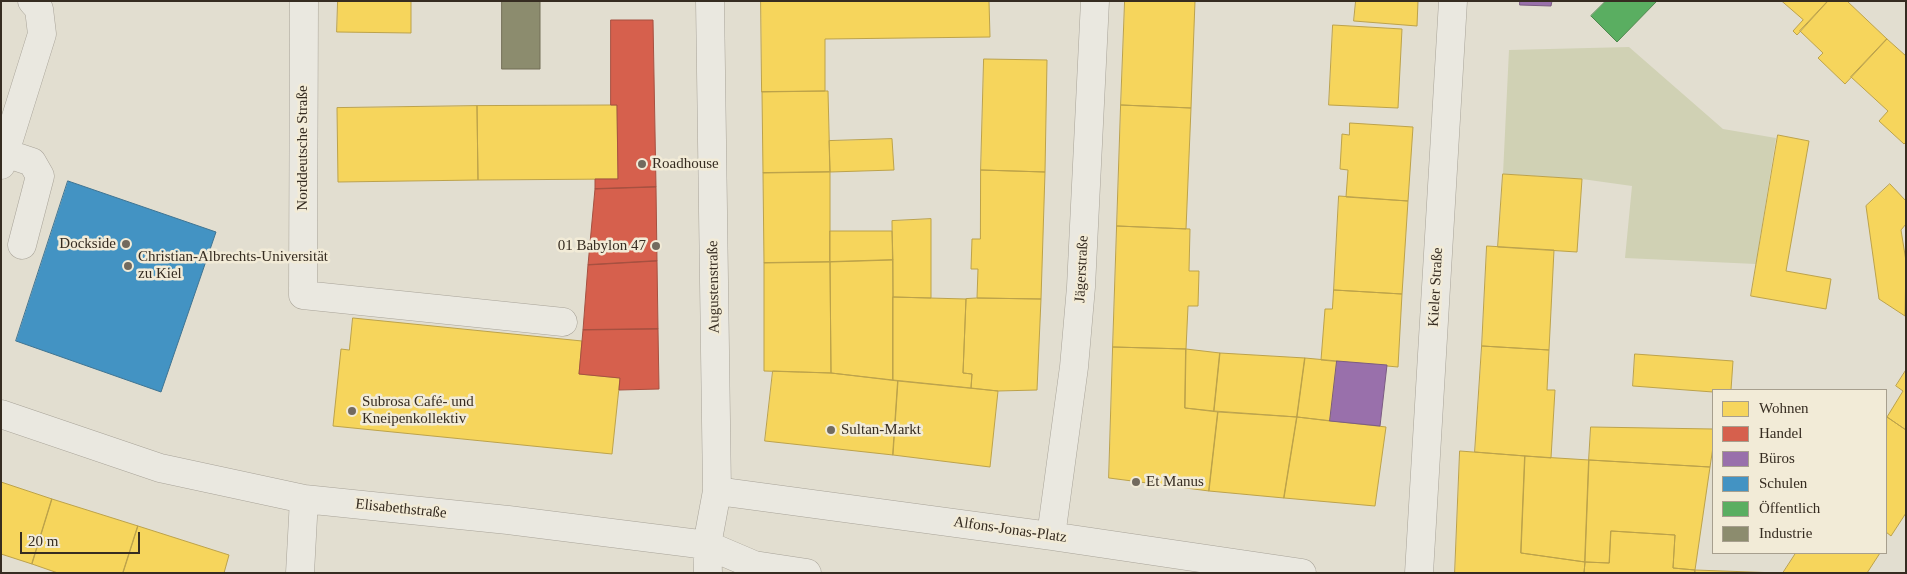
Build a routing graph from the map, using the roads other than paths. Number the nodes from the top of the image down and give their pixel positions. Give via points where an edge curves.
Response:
1 (32, 1) edge
2 (304, 1) edge
3 (710, 1) edge
4 (1095, 1) edge
5 (1453, 1) edge
6 (3, 159) edge
7 (22, 245) dead end
8 (563, 322) dead end
9 (1, 414) edge
10 (717, 491) junction
11 (304, 499) junction
12 (1051, 536) junction
13 (707, 545) junction
14 (300, 573) edge
15 (708, 573) edge
16 (807, 573) edge
17 (1302, 573) edge
18 (1419, 573) edge

1 - 6 street via 39,9 42,34
2 - 8 street, Norddeutsche Straße via 303,295
3 - 10 street, Augustenstraße
4 - 12 street, Jägerstraße via 1082,287
5 - 18 street, Kieler Straße
6 - 7 street via 32,162 40,176
9 - 11 street, Elisabethstraße via 160,468
10 - 12 street, Alfons-Jonas-Platz
10 - 13 street, Augustenstraße
11 - 13 street, Elisabethstraße
11 - 14 street
12 - 17 street, Alfons-Jonas-Platz
13 - 15 street, Augustenstraße
13 - 16 street, Elisabethstraße via 754,565

